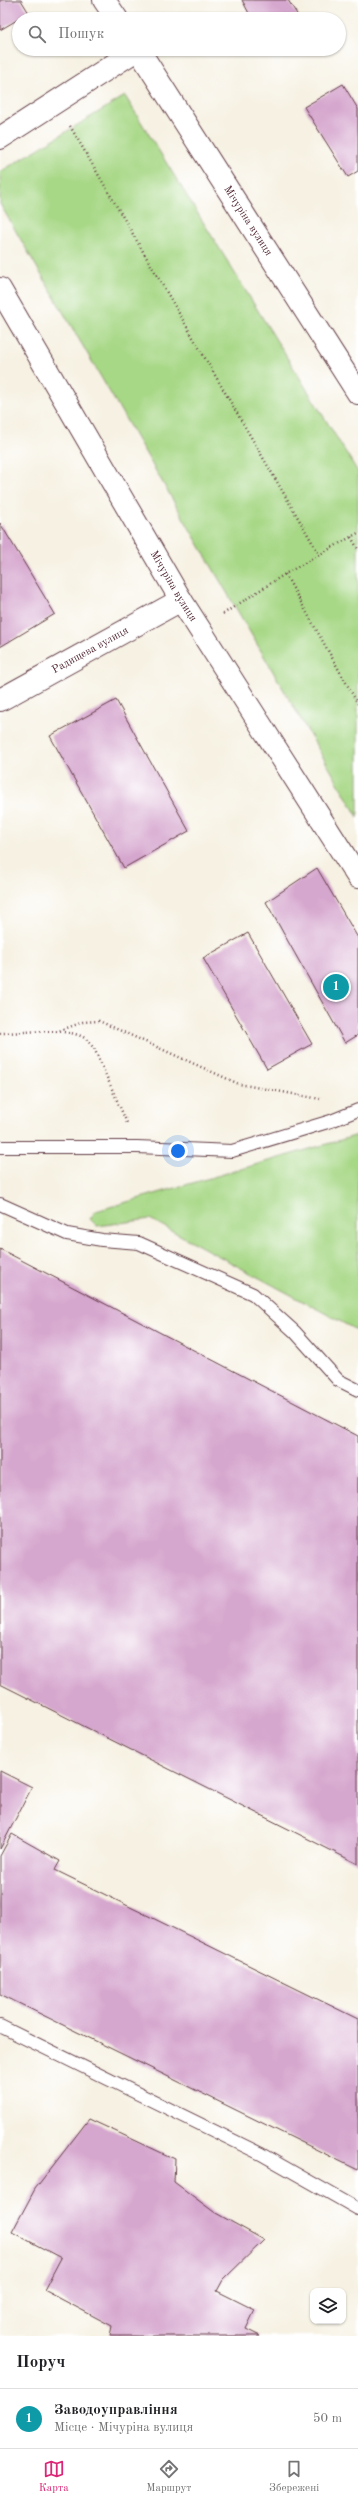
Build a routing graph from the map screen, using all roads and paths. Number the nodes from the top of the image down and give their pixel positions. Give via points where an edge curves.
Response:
1 (104, 0) edge
2 (112, 12) edge
3 (127, 56) edge
4 (142, 56) edge
5 (55, 102) junction
6 (0, 138) edge
7 (0, 289) edge
8 (358, 393) edge
9 (358, 533) edge
10 (351, 537) junction
11 (358, 549) edge
12 (319, 554) junction
13 (285, 574) junction
14 (181, 600) junction
15 (199, 630) junction
16 (0, 700) edge
17 (358, 704) edge
18 (358, 877) edge
19 (56, 1032) junction
20 (0, 1033) edge
21 (328, 1100) dead end
22 (358, 1110) edge
23 (0, 1147) edge
24 (137, 1147) junction
25 (0, 1204) edge
26 (358, 1390) edge
27 (0, 2026) edge
28 (358, 2210) edge

1 - 2 street
3 - 5 street
4 - 8 street, Мічуріна вулиця
5 - 6 street
5 - 12 path
7 - 14 street, Мічуріна вулиця
9 - 10 path
10 - 11 path
10 - 12 path
12 - 13 path
13 - 15 path
13 - 17 path
14 - 15 street, Мічуріна вулиця
14 - 16 street, Радищева вулиця
15 - 18 street, Мічуріна вулиця
19 - 20 path
19 - 21 path via 83,1022 99,1021 239,1084
19 - 24 path via 85,1038 94,1048
22 - 24 lane via 331,1121 232,1151
23 - 24 lane
25 - 26 lane via 67,1234 140,1243 253,1294 295,1332 338,1380
27 - 28 lane via 261,2154

